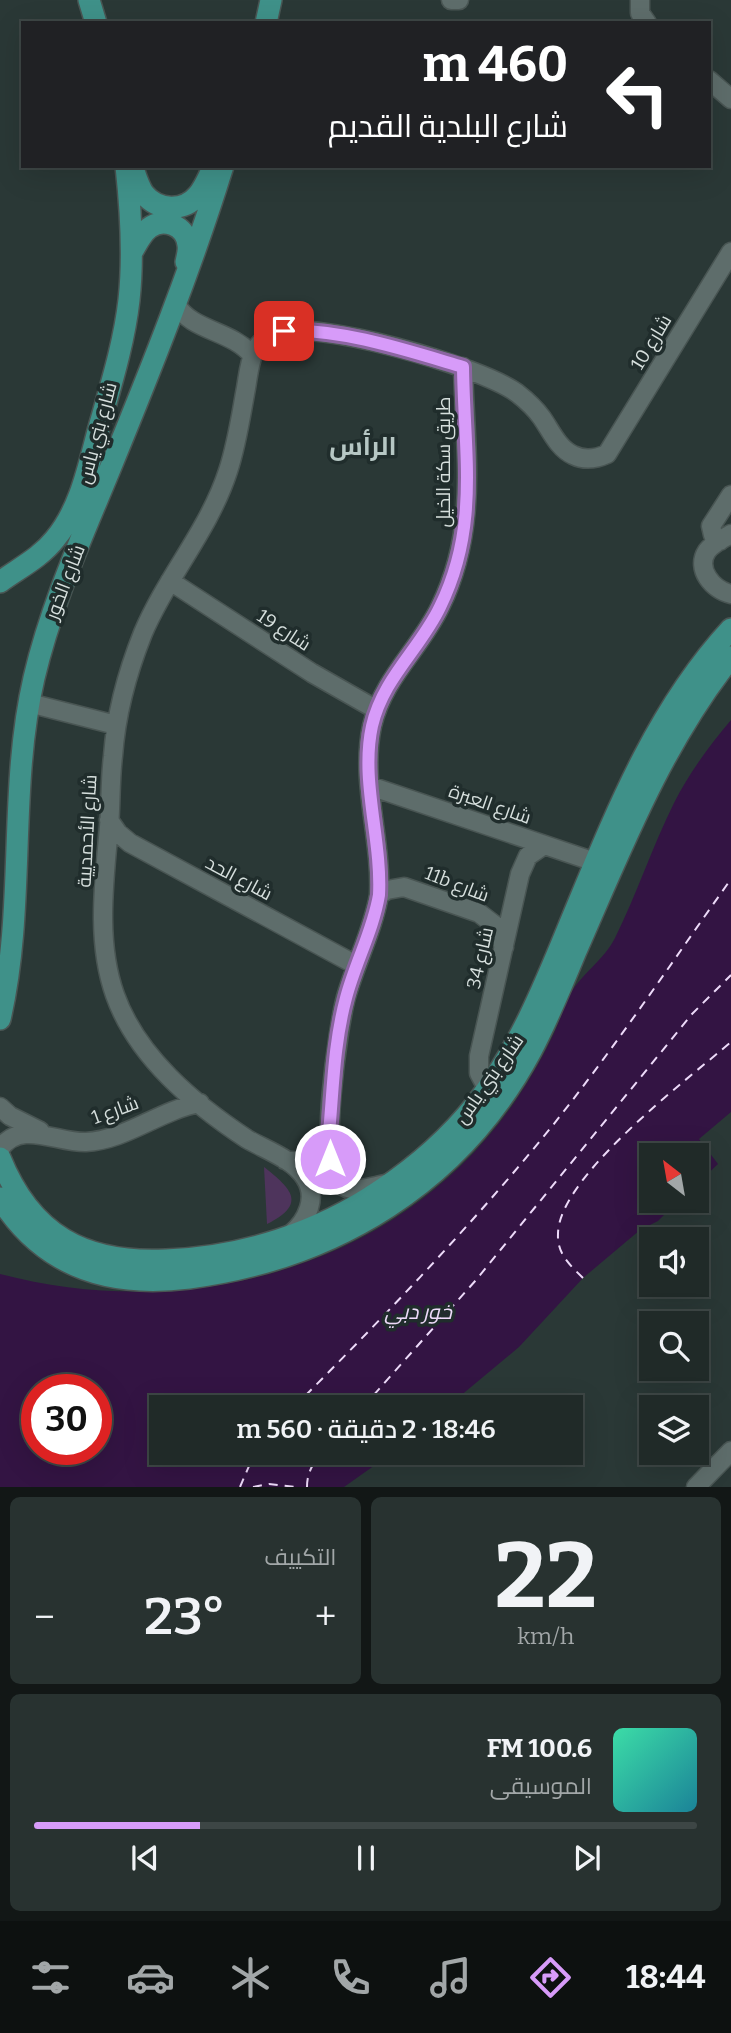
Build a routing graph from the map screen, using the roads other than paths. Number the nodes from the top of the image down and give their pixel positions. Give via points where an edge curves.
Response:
1 (89, 0) edge
2 (271, 0) edge
3 (451, 0) edge
4 (459, 0) edge
5 (639, 1) edge
6 (95, 21) edge
7 (266, 21) edge
8 (646, 21) edge
9 (711, 82) edge
10 (731, 99) edge
11 (126, 168) edge
12 (134, 168) edge
13 (213, 168) edge
14 (222, 168) edge
15 (132, 252) junction
16 (731, 252) edge
17 (179, 298) junction
18 (194, 323) junction
19 (166, 330) junction
20 (246, 349) junction
21 (463, 367) junction
22 (731, 495) edge
23 (726, 538) edge
24 (170, 581) junction
25 (0, 582) edge
26 (731, 594) edge
27 (729, 642) edge
28 (29, 703) junction
29 (377, 710) junction
30 (116, 725) junction
31 (370, 786) junction
32 (110, 820) junction
33 (544, 845) junction
34 (595, 862) junction
35 (379, 895) junction
36 (504, 947) junction
37 (356, 965) junction
38 (4, 981) edge
39 (0, 1019) edge
40 (172, 1079) junction
41 (487, 1088) junction
42 (200, 1103) junction
43 (0, 1107) edge
44 (157, 1117) junction
45 (45, 1136) junction
46 (328, 1144) junction
47 (0, 1149) edge
48 (0, 1158) edge
49 (285, 1160) junction
50 (392, 1183) junction
51 (0, 1198) edge
52 (283, 1239) junction
53 (731, 1451) edge
54 (696, 1487) edge

1 - 6 main road
2 - 7 main road
3 - 4 street
5 - 8 street
9 - 10 street
11 - 15 main road, شارع بني ياس
12 - 13 main road via 143,192 159,205 170,207 199,195
14 - 17 main road, شارع الخور
15 - 17 main road via 150,226 166,223 181,229 188,244
15 - 25 main road, شارع بني ياس via 125,327 78,500 42,554
16 - 21 street, شارع 10 via 607,454 586,459 566,451 521,396
17 - 18 street via 182,314
17 - 19 main road, شارع الخور
18 - 19 street
18 - 20 street
19 - 28 main road, شارع الخور via 62,587
20 - 21 street via 284,331 306,331 395,347
20 - 24 street, شارع الأحمديية via 235,448 221,492
21 - 29 street, طريق سكة الخيل via 467,512 459,558 439,609 396,671
22 - 23 street via 711,526 713,535
23 - 26 street via 706,553 703,565 711,582
24 - 29 street, شارع 19
24 - 30 street, شارع الأحمديية via 127,677
27 - 34 main road, شارع بني ياس via 687,683 658,730
27 - 51 main road, شارع بني ياس via 654,777 550,1013 508,1090 481,1124 419,1185 383,1211 325,1242 262,1264 176,1279 107,1277 58,1258 18,1225
28 - 30 street
28 - 38 main road, شارع الخور via 19,785 13,940
29 - 31 street, طريق سكة الخيل via 369,746
30 - 32 street, شارع الأحمديية
31 - 33 street, شارع العبرة
31 - 35 street, طريق سكة الخيل
32 - 37 street, شارع الحد via 130,843
32 - 40 street, شارع الأحمديية via 103,911 106,962 129,1026
33 - 34 street, شارع العبرة
33 - 36 street, شارع 34 via 523,864
34 - 41 main road, شارع بني ياس via 527,1022
35 - 36 street, 11b شارع via 404,887 479,913 496,926
35 - 37 street, طريق سكة الخيل
36 - 41 street, شارع 34 via 478,1064
37 - 46 street, طريق سكة الخيل via 338,1036
38 - 39 main road, شارع الخور
40 - 42 street, شارع الأحمديية
40 - 44 street, شارع 1 via 168,1101
41 - 50 main road, شارع بني ياس via 448,1136
42 - 44 street, شارع 1
42 - 49 street, شارع الأحمديية
43 - 45 street, شارع 1
44 - 45 street, شارع 1 via 101,1140 77,1142
45 - 47 street, شارع 1 via 18,1135
46 - 49 street via 309,1160
46 - 50 street, طريق سكة الخيل via 331,1169 339,1184 355,1190
48 - 52 main road, شارع بني ياس via 25,1205 39,1220 73,1244 112,1259 140,1262 212,1256
49 - 52 street, شارع الأحمديية via 306,1179 311,1192 305,1220
50 - 52 main road, شارع بني ياس via 339,1216
53 - 54 street

